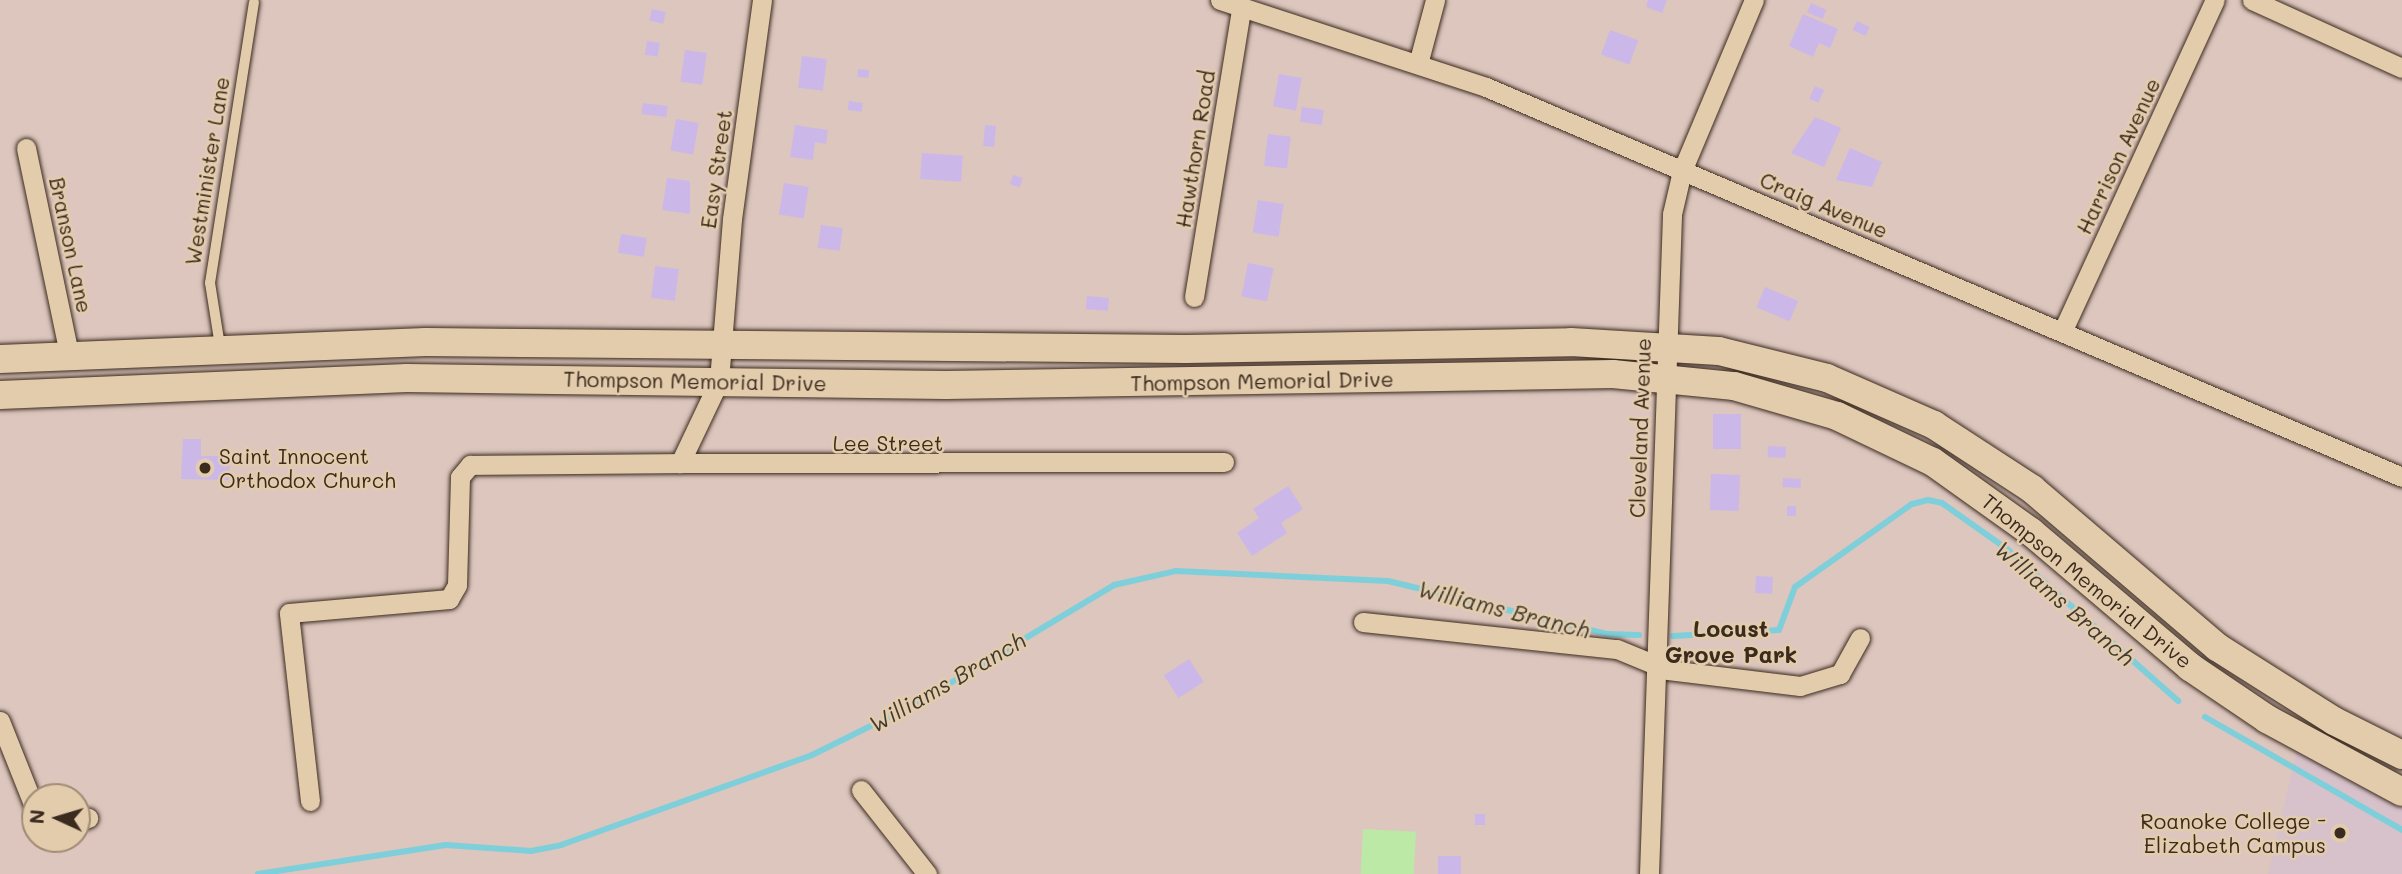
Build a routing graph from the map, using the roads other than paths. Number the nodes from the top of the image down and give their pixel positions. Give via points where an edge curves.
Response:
1 (762, 0) edge
2 (1220, 0) edge
3 (1435, 0) edge
4 (1754, 0) edge
5 (2214, 0) edge
6 (2252, 0) edge
7 (254, 2) dead end
8 (1241, 9) junction
9 (1418, 64) junction
10 (2402, 68) edge
11 (26, 148) dead end
12 (1682, 170) junction
13 (1194, 297) dead end
14 (2063, 330) junction
15 (1666, 344) junction
16 (720, 345) junction
17 (220, 346) junction
18 (69, 354) junction
19 (0, 359) edge
20 (1664, 376) junction
21 (719, 381) junction
22 (0, 395) edge
23 (1224, 462) dead end
24 (680, 463) junction
25 (2402, 477) edge
26 (1363, 622) dead end
27 (1860, 638) dead end
28 (1655, 665) junction
29 (0, 722) edge
30 (2402, 755) edge
31 (25, 783) edge
32 (861, 790) dead end
33 (2402, 792) edge
34 (310, 801) dead end
35 (928, 874) edge
36 (1649, 874) edge

1 - 16 street, Easy Street
2 - 8 street, Craig Avenue
3 - 9 street
4 - 12 street, Cleveland Avenue
5 - 14 street, Harrison Avenue
6 - 10 street
7 - 17 lane, Westminister Lane via 211,271
8 - 9 street, Craig Avenue
8 - 13 street, Hawthorn Road
9 - 12 street, Craig Avenue
11 - 18 street, Branson Lane
12 - 14 street, Craig Avenue
12 - 15 street, Cleveland Avenue via 1672,214
14 - 25 street, Craig Avenue
15 - 16 main road, Thompson Memorial Drive via 1186,349
15 - 20 street, Cleveland Avenue
15 - 30 main road, Thompson Memorial Drive via 1803,370 1934,425 2032,489 2217,647 2334,721
16 - 17 main road, Thompson Memorial Drive
16 - 21 street
17 - 18 main road, Thompson Memorial Drive
18 - 19 main road, Thompson Memorial Drive
20 - 21 main road, Thompson Memorial Drive
20 - 28 street, Cleveland Avenue
20 - 33 main road, Thompson Memorial Drive via 1785,398 1933,462 2031,532 2190,667 2267,719
21 - 22 main road, Thompson Memorial Drive via 407,378
21 - 24 street
23 - 24 street, Lee Street
24 - 34 street, Lee Street via 470,465 460,477 457,585 449,598 289,612
26 - 28 street via 1617,649
27 - 28 street via 1852,663 1813,686
28 - 36 street, Cleveland Avenue
29 - 31 street
32 - 35 street

